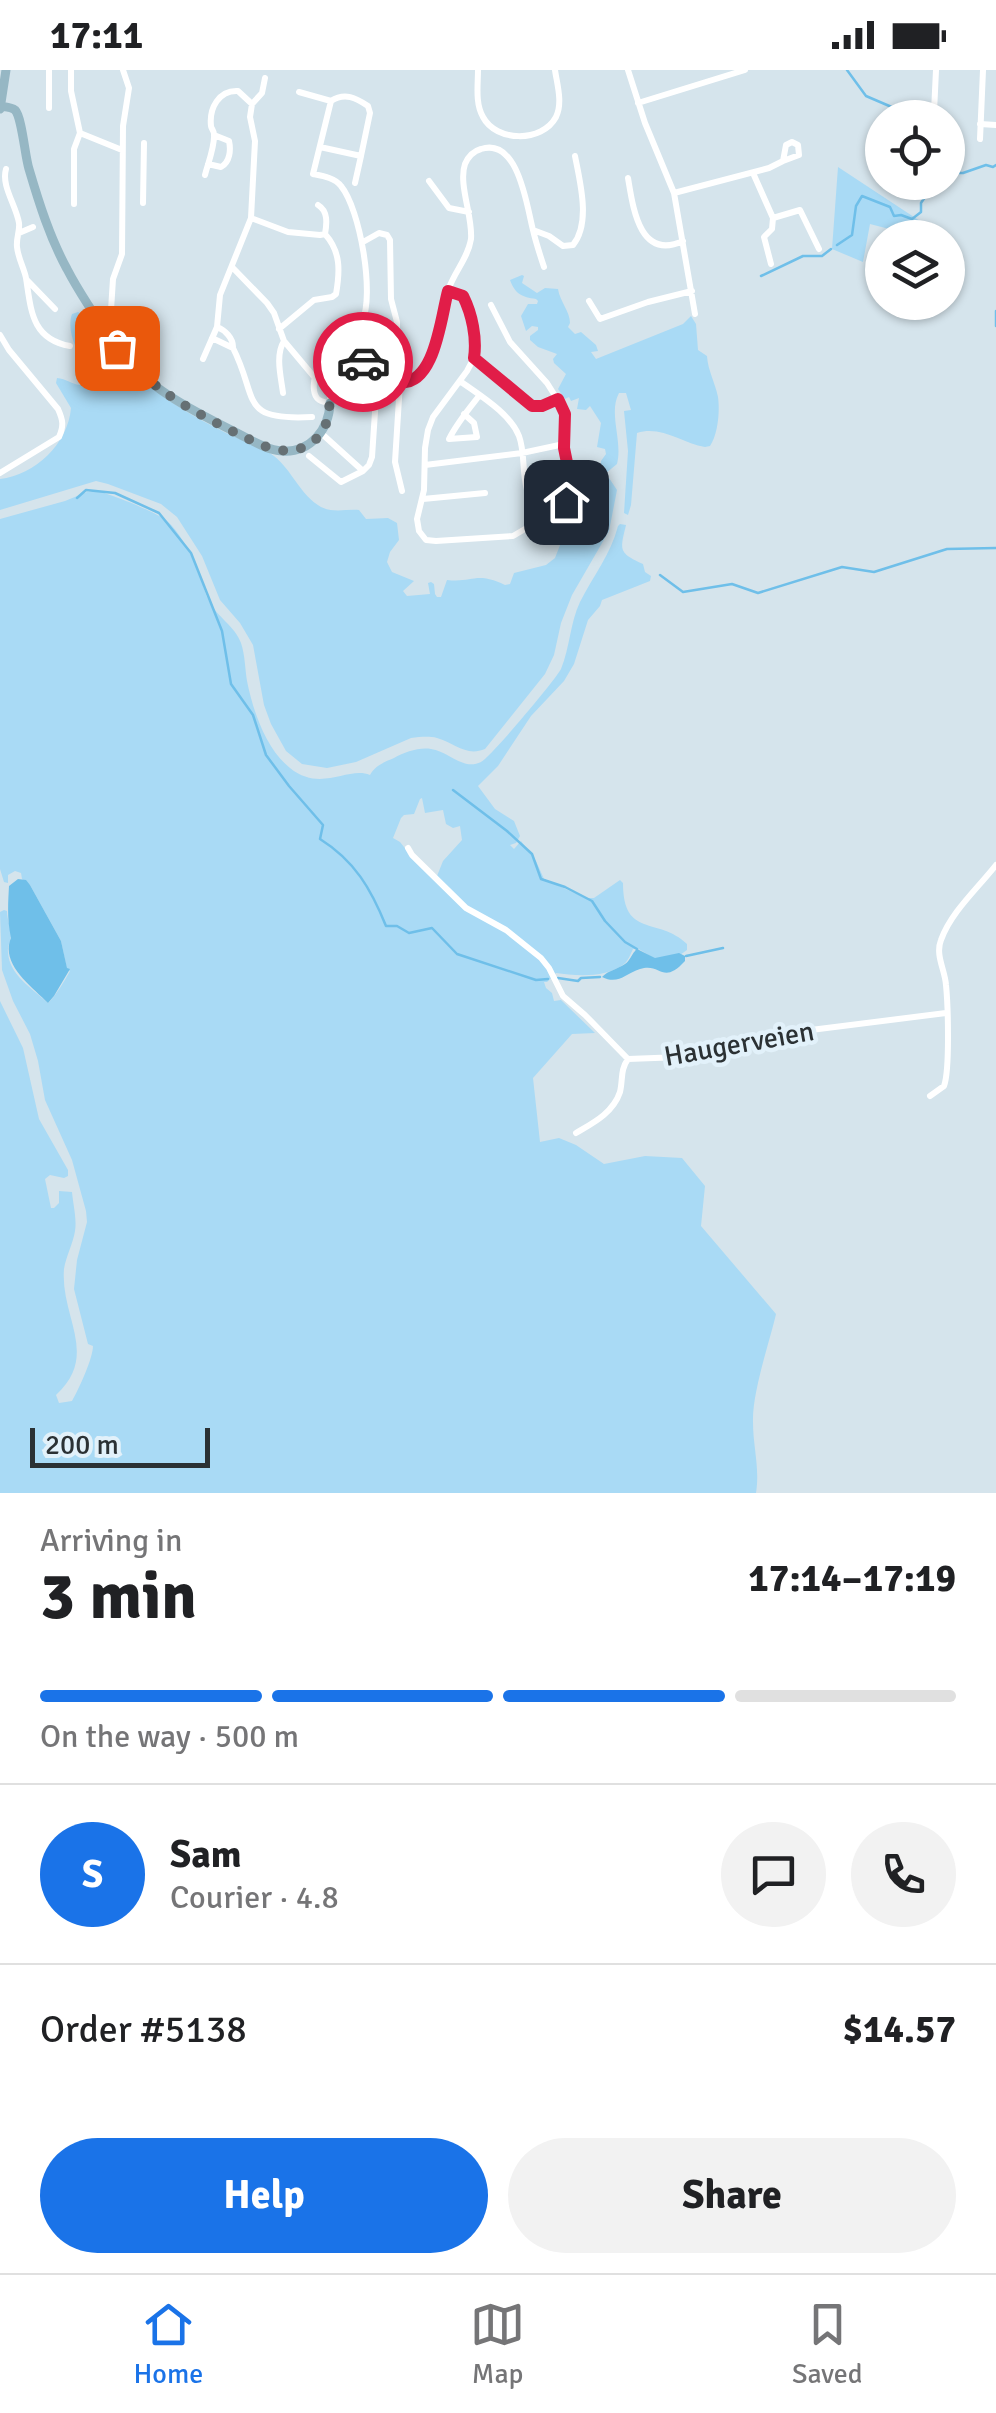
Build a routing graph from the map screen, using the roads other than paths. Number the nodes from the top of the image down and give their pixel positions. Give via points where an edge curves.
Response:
1 (6, 70) edge
2 (49, 70) edge
3 (71, 70) edge
4 (124, 70) edge
5 (478, 70) edge
6 (555, 70) edge
7 (628, 70) edge
8 (745, 70) edge
9 (936, 70) edge
10 (984, 70) edge
11 (265, 78) dead end
12 (299, 92) dead end
13 (935, 100) edge
14 (332, 101) junction
15 (638, 103) junction
16 (252, 104) junction
17 (0, 107) edge
18 (49, 108) dead end
19 (980, 124) junction
20 (996, 125) edge
21 (80, 133) junction
22 (214, 135) junction
23 (980, 139) dead end
24 (144, 143) dead end
25 (320, 148) junction
26 (122, 150) junction
27 (360, 156) junction
28 (575, 156) dead end
29 (784, 161) dead end
30 (208, 164) junction
31 (6, 169) dead end
32 (753, 173) junction
33 (205, 175) dead end
34 (628, 178) dead end
35 (429, 181) dead end
36 (355, 182) dead end
37 (674, 193) junction
38 (143, 202) dead end
39 (74, 204) dead end
40 (318, 205) dead end
41 (470, 212) junction
42 (250, 218) junction
43 (774, 218) junction
44 (32, 228) dead end
45 (533, 230) junction
46 (19, 233) junction
47 (325, 234) junction
48 (684, 241) junction
49 (363, 242) junction
50 (819, 249) dead end
51 (771, 264) dead end
52 (232, 267) junction
53 (544, 267) dead end
54 (26, 279) junction
55 (448, 291) junction
56 (692, 291) junction
57 (588, 302) dead end
58 (491, 304) dead end
59 (55, 309) dead end
60 (695, 314) dead end
61 (99, 320) junction
62 (217, 327) junction
63 (280, 329) junction
64 (0, 335) edge
65 (212, 338) junction
66 (284, 341) junction
67 (397, 343) dead end
68 (70, 346) dead end
69 (232, 348) junction
70 (202, 358) dead end
71 (474, 358) junction
72 (315, 378) junction
73 (460, 381) junction
74 (400, 383) junction
75 (283, 393) dead end
76 (479, 396) junction
77 (376, 397) dead end
78 (558, 399) junction
79 (330, 403) junction
80 (464, 414) junction
81 (312, 418) dead end
82 (321, 433) junction
83 (564, 444) junction
84 (522, 454) junction
85 (309, 456) dead end
86 (425, 465) junction
87 (363, 471) junction
88 (2, 472) edge
89 (402, 491) dead end
90 (485, 493) dead end
91 (423, 499) junction
92 (542, 510) junction
93 (408, 848) dead end
94 (996, 865) edge
95 (946, 1014) junction
96 (628, 1060) junction
97 (930, 1096) dead end
98 (576, 1134) dead end

1 - 17 street
2 - 18 street
3 - 21 street
4 - 26 street via 129,88
5 - 6 street via 484,120 516,136 540,131 555,118
7 - 15 street
8 - 15 street
9 - 13 street
10 - 19 street
11 - 16 street
12 - 14 street
14 - 25 street
14 - 27 street via 351,96 368,106
15 - 37 street
16 - 22 street via 238,91 224,92 212,118
16 - 42 street
17 - 61 street via 18,114 40,205 66,268
19 - 20 street
19 - 23 street
21 - 26 street
21 - 39 street
22 - 30 street
22 - 30 street via 229,140 228,160 221,167
24 - 38 street
25 - 27 street
25 - 49 street via 314,174 344,189
26 - 61 street via 121,258 111,310
27 - 36 street
28 - 45 street via 582,202 578,238 563,246
29 - 32 street
30 - 33 street
31 - 46 street
32 - 37 street
32 - 43 street
34 - 48 street via 640,228 662,245
35 - 41 street via 449,208
37 - 48 street
40 - 47 street via 325,212
41 - 45 street via 465,164 480,149 495,148 520,177
41 - 55 street via 469,247
42 - 47 street via 296,234
42 - 52 street
43 - 50 street via 798,209
43 - 51 street via 764,237
44 - 46 street
45 - 53 street
46 - 54 street
47 - 63 street via 338,254 336,294 311,302
48 - 56 street
49 - 67 street via 379,233 390,240
49 - 72 street via 364,319
52 - 62 street via 218,301
52 - 63 street via 274,313
54 - 59 street
54 - 68 street via 40,328
55 - 71 street via 466,300
55 - 74 street via 424,370
56 - 57 street via 600,319
56 - 60 street
58 - 78 street via 510,342
61 - 82 street via 138,372 205,417 282,451 305,447
62 - 65 street
62 - 69 street
63 - 66 street
64 - 88 street via 63,420 59,437
65 - 69 street
65 - 70 street
66 - 72 street
66 - 75 street
69 - 81 street via 256,408
71 - 73 street
71 - 78 street via 532,406
72 - 79 street via 316,398
73 - 76 street
73 - 86 street via 430,424
74 - 79 street via 368,364 350,362 334,375
74 - 89 street via 396,462
76 - 80 street
76 - 84 street via 512,425
77 - 87 street via 372,457
78 - 83 street
79 - 82 street
80 - 80 street via 454,428 449,439 477,437
82 - 87 street
83 - 84 street
83 - 92 street via 573,495
84 - 86 street
84 - 92 street via 528,492
85 - 87 street via 342,482
86 - 91 street
90 - 91 street
91 - 92 street via 418,531 436,542 513,536
93 - 96 street via 466,908 541,958 563,996
94 - 95 street via 940,943
95 - 96 street, Haugerveien via 787,1033 681,1058
95 - 97 street via 947,1078
96 - 98 street, Haugerveien via 612,1106

